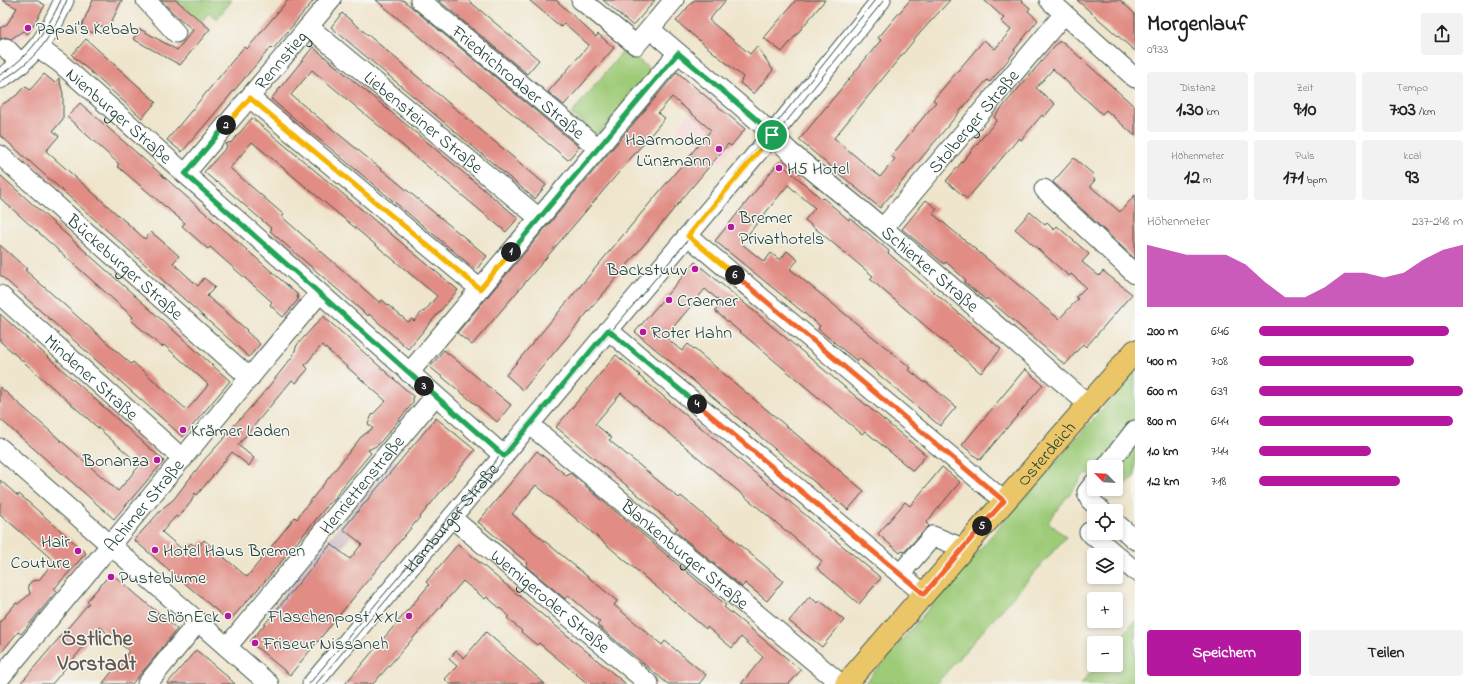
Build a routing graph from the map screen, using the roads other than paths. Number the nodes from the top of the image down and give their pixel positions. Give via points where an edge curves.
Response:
1 (146, 0) edge
2 (331, 0) edge
3 (420, 0) edge
4 (581, 0) edge
5 (674, 0) edge
6 (881, 0) edge
7 (1048, 0) edge
8 (60, 1) edge
9 (1064, 14) junction
10 (309, 27) junction
11 (650, 29) junction
12 (176, 33) dead end
13 (6, 48) dead end
14 (38, 48) junction
15 (678, 53) junction
16 (21, 64) junction
17 (0, 78) edge
18 (1135, 78) edge
19 (250, 98) junction
20 (772, 135) junction
21 (598, 148) junction
22 (0, 155) edge
23 (185, 174) junction
24 (1044, 189) dead end
25 (539, 218) junction
26 (882, 228) junction
27 (688, 236) junction
28 (1135, 274) edge
29 (480, 289) junction
30 (319, 294) junction
31 (0, 295) edge
32 (608, 330) junction
33 (1135, 351) edge
34 (409, 373) junction
35 (250, 378) junction
36 (436, 396) junction
37 (1088, 404) junction
38 (530, 425) junction
39 (1135, 430) edge
40 (0, 448) edge
41 (504, 456) junction
42 (183, 459) junction
43 (1111, 460) edge
44 (1004, 501) junction
45 (452, 518) junction
46 (1123, 529) edge
47 (1099, 540) edge
48 (1135, 540) edge
49 (111, 545) junction
50 (963, 548) junction
51 (1135, 571) edge
52 (900, 574) junction
53 (924, 594) junction
54 (198, 622) junction
55 (226, 647) junction
56 (0, 678) edge
57 (147, 684) edge
58 (269, 684) edge
59 (312, 684) edge
60 (649, 684) edge
61 (841, 684) edge
62 (846, 684) edge

1 - 12 street
2 - 10 street, Rennstieg
3 - 21 street, Friedrichrodaer Straße
4 - 11 street via 636,45
5 - 11 street
6 - 20 street, Hamburger Straße
7 - 9 street
8 - 14 street via 50,29
9 - 18 street
9 - 26 street, Stolberger Straße
10 - 19 street, Rennstieg
10 - 25 street, Liebensteiner Straße
11 - 15 street, Schierker Straße
13 - 16 street
14 - 16 street
14 - 23 street, Nienburger Straße via 60,63
15 - 20 street, Schierker Straße
15 - 21 street
16 - 17 street
19 - 23 street, Rennstieg
19 - 29 street
20 - 26 street, Schierker Straße
20 - 27 street, Hamburger Straße
21 - 25 street
22 - 35 street, Bückeburger Straße
23 - 30 street, Nienburger Straße
24 - 28 street
25 - 29 street
26 - 37 street, Schierker Straße
27 - 32 street, Hamburger Straße
27 - 44 street
29 - 34 street
30 - 34 street, Nienburger Straße
30 - 35 street, Achimer Straße
31 - 42 street, Mindener Straße
32 - 38 street, Hamburger Straße
32 - 52 street
33 - 37 main road, Osterdeich
34 - 36 street, Nienburger Straße
35 - 42 street, Achimer Straße
36 - 41 street, Nienburger Straße
36 - 55 street, Henriettenstraße
37 - 44 main road, Osterdeich
38 - 41 street, Hamburger Straße
38 - 61 street, Blankenburger Straße
39 - 43 street
40 - 49 street
41 - 45 street, Hamburger Straße
42 - 49 street, Achimer Straße
44 - 50 main road, Osterdeich
45 - 59 street, Hamburger Straße
45 - 60 street, Wernigeroder Straße
46 - 48 street
47 - 51 street
49 - 54 street
49 - 56 street, Achimer Straße
50 - 52 street via 934,536
50 - 53 main road, Osterdeich
52 - 53 street
53 - 62 main road, Osterdeich
54 - 55 street
54 - 57 street
55 - 58 street

